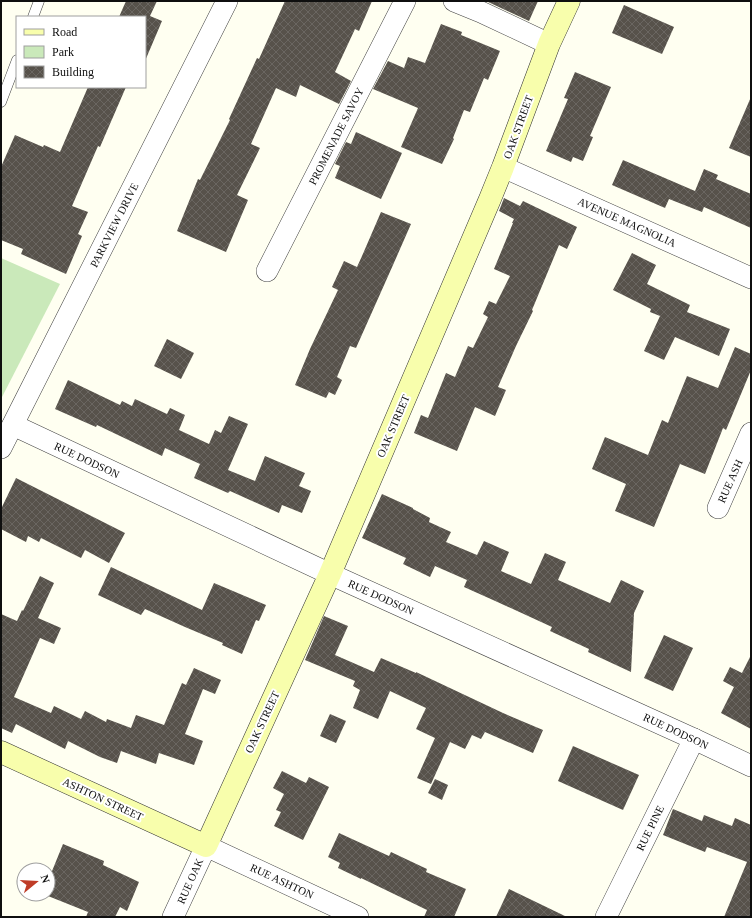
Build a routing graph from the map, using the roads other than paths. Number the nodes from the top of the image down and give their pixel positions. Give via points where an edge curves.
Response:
1 (39, 1) edge
2 (227, 1) edge
3 (405, 1) edge
4 (454, 1) edge
5 (569, 1) edge
6 (33, 16) edge
7 (549, 44) junction
8 (16, 63) edge
9 (1, 102) edge
10 (503, 166) junction
11 (267, 270) dead end
12 (751, 278) edge
13 (12, 425) junction
14 (751, 433) edge
15 (1, 448) edge
16 (718, 508) dead end
17 (330, 574) junction
18 (694, 739) junction
19 (1, 752) edge
20 (751, 766) edge
21 (206, 846) junction
22 (173, 917) edge
23 (358, 917) edge
24 (606, 917) edge

1 - 6 lane
2 - 13 street, PARKVIEW DRIVE
3 - 11 street, PROMENADE SAVOY
4 - 7 street
5 - 7 main road, OAK STREET
7 - 10 main road, OAK STREET
8 - 9 lane
10 - 12 street, AVENUE MAGNOLIA
10 - 17 main road, OAK STREET
13 - 15 street, PARKVIEW DRIVE
13 - 17 street, RUE DODSON
14 - 16 street, RUE ASH
17 - 18 street, RUE DODSON
17 - 21 main road, OAK STREET
18 - 20 street, RUE DODSON
18 - 24 street, RUE PINE
19 - 21 main road, ASHTON STREET
21 - 22 street, RUE OAK
21 - 23 street, RUE ASHTON

